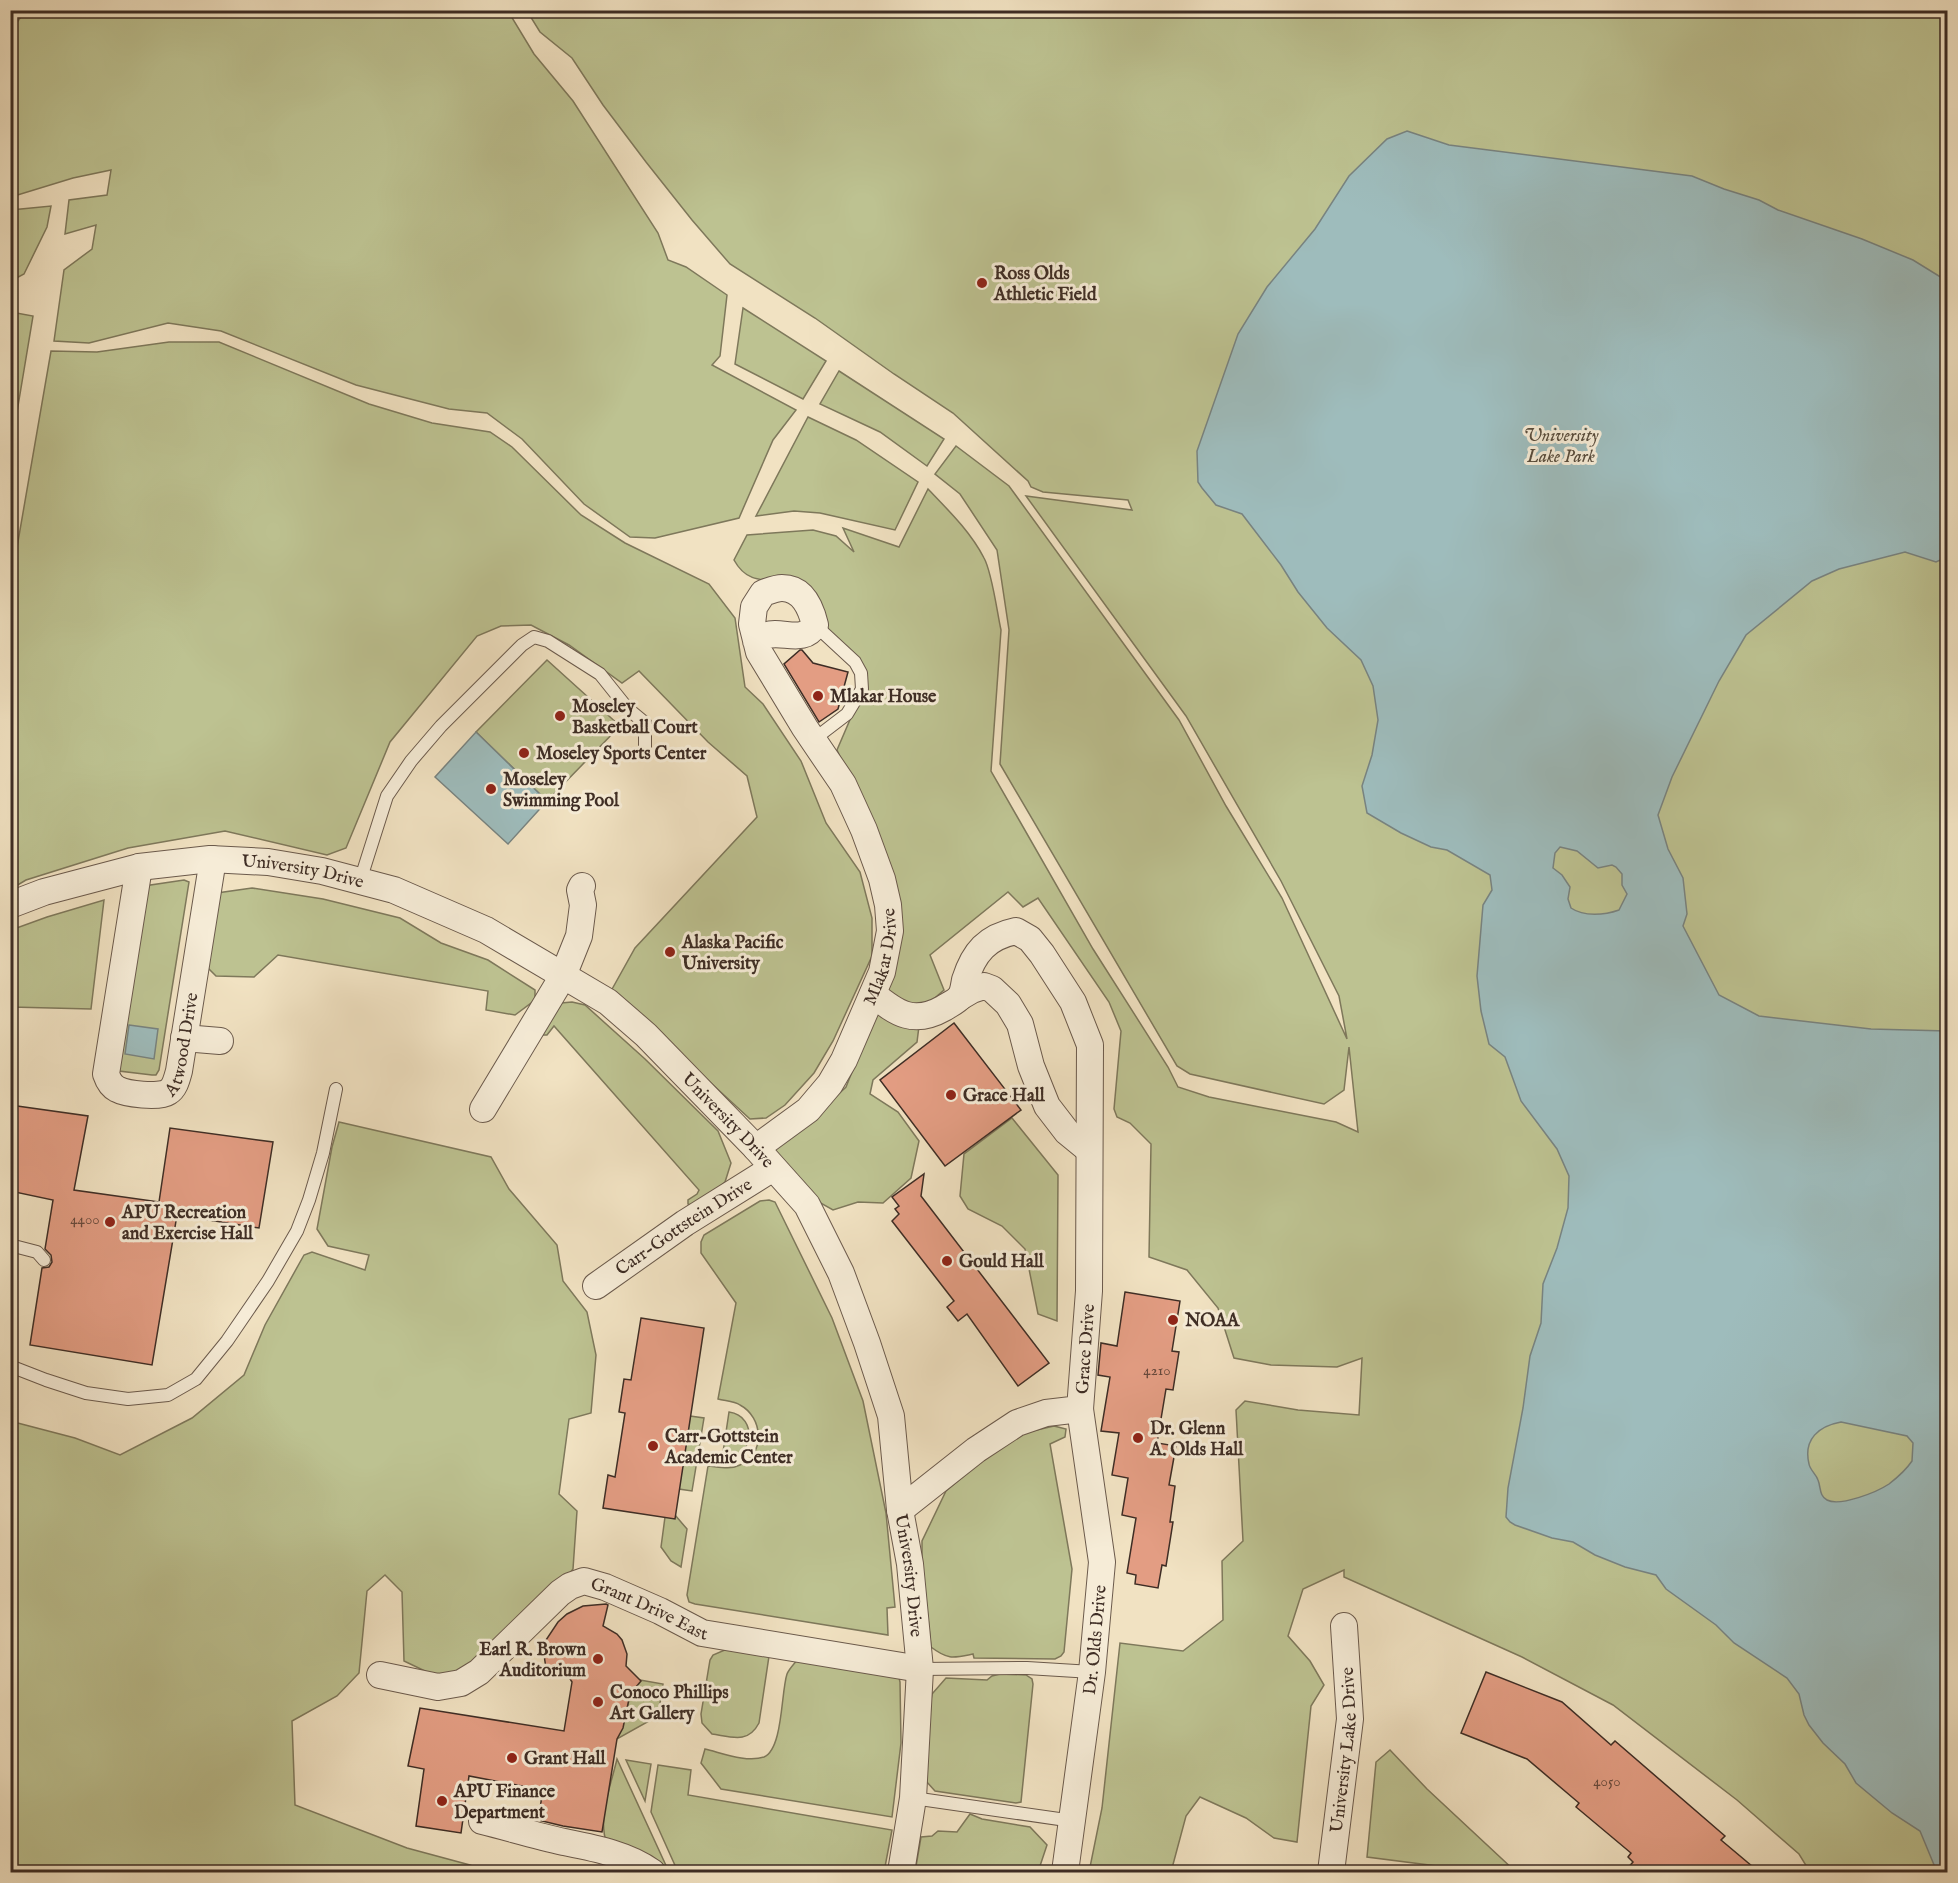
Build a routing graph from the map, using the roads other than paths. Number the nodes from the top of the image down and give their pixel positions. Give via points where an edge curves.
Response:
1 (815, 625) junction
2 (756, 641) junction
3 (813, 740) junction
4 (645, 747) dead end
5 (213, 859) junction
6 (139, 867) junction
7 (360, 881) junction
8 (582, 886) dead end
9 (10, 905) edge
10 (563, 976) junction
11 (873, 994) junction
12 (960, 997) junction
13 (184, 1038) junction
14 (220, 1041) dead end
15 (336, 1089) dead end
16 (483, 1108) dead end
17 (756, 1148) junction
18 (1089, 1150) junction
19 (773, 1168) junction
20 (10, 1245) edge
21 (44, 1260) dead end
22 (596, 1286) dead end
23 (10, 1366) edge
24 (1080, 1409) junction
25 (900, 1510) junction
26 (1344, 1626) dead end
27 (920, 1669) junction
28 (1092, 1672) junction
29 (380, 1675) dead end
30 (913, 1798) junction
31 (483, 1821) dead end
32 (1073, 1821) junction
33 (652, 1872) edge
34 (901, 1872) edge
35 (1065, 1872) edge
36 (1331, 1872) edge

1 - 2 street via 805,635 765,635
1 - 2 street, Mlakar Drive via 809,605 799,593 783,588 763,593 754,607
1 - 3 lane, Mlakar Drive via 855,662 861,673 862,689 847,714
2 - 3 street, Mlakar Drive via 762,658
3 - 11 street, Mlakar Drive via 843,784 882,879 890,931
4 - 7 lane via 645,723 628,709 600,674 549,641 534,637 441,726 411,761 387,796
5 - 6 street, University Drive
5 - 7 street, University Drive via 267,862
5 - 13 street, Atwood Drive
6 - 9 street, University Drive
6 - 13 street, Atwood Drive via 107,1062 109,1082 117,1090 153,1096 168,1092 175,1083
7 - 10 street, University Drive via 394,890 467,920
8 - 10 street via 579,936
10 - 16 street
10 - 17 street, University Drive via 608,1002 646,1035
11 - 12 street via 900,1013 923,1017
11 - 17 street, Mlakar Drive via 830,1084 808,1110
12 - 18 street via 984,986 1008,1004 1020,1024 1047,1106 1067,1132
12 - 18 street, Grace Drive via 973,960 985,943 1016,931 1030,939 1073,1002 1090,1045
13 - 14 street
15 - 23 lane via 323,1153 297,1231 227,1341 196,1379 168,1395 128,1399 86,1393
17 - 19 street, University Drive
18 - 24 street, Grace Drive via 1089,1291
19 - 22 street, Carr-Gottstein Drive via 684,1223
19 - 25 street, University Drive via 807,1205 856,1313 891,1416
20 - 21 lane via 37,1252
24 - 25 street, Grace Drive via 1046,1413 1017,1423 976,1449
24 - 28 street, Dr. Olds Drive via 1102,1562
25 - 27 street, University Drive via 910,1564
26 - 36 street, University Lake Drive via 1350,1719
27 - 28 lane
27 - 29 street, Grant Drive East via 702,1633 660,1611 584,1581 560,1593 479,1672 461,1683 438,1687
27 - 30 street, University Drive
28 - 32 street, Dr. Olds Drive
30 - 32 lane
30 - 34 street, University Drive
31 - 33 street via 632,1859
32 - 35 street, Dr. Olds Drive

